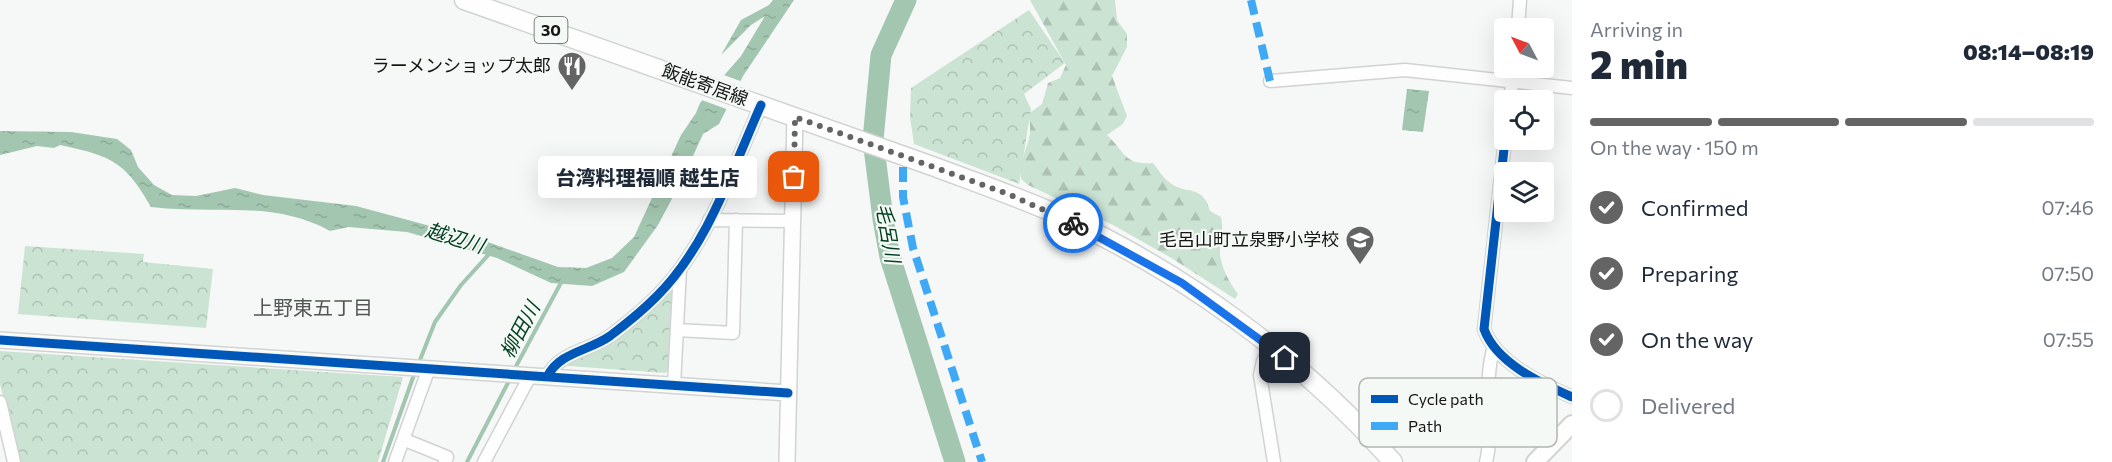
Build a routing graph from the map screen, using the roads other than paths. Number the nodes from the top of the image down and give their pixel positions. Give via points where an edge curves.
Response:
1 (464, 0) edge
2 (1520, 0) edge
3 (1519, 18) edge
4 (1512, 78) edge
5 (1270, 81) dead end
6 (1512, 81) junction
7 (1572, 88) edge
8 (1511, 90) edge
9 (756, 103) junction
10 (795, 117) junction
11 (1504, 150) edge
12 (709, 220) junction
13 (736, 220) junction
14 (793, 221) junction
15 (680, 269) junction
16 (677, 330) junction
17 (0, 340) edge
18 (1272, 347) junction
19 (1494, 347) junction
20 (427, 368) junction
21 (528, 375) junction
22 (547, 377) junction
23 (1489, 378) edge
24 (1536, 378) edge
25 (674, 385) junction
26 (1557, 389) edge
27 (788, 393) junction
28 (1572, 397) edge
29 (0, 402) edge
30 (1572, 424) edge
31 (1359, 426) edge
32 (1557, 439) edge
33 (405, 440) junction
34 (1379, 447) edge
35 (1490, 447) edge
36 (1550, 447) edge
37 (14, 462) edge
38 (395, 462) edge
39 (445, 462) edge
40 (484, 462) edge
41 (787, 462) edge
42 (1274, 462) edge
43 (1393, 462) edge
44 (1486, 462) edge
45 (1535, 462) edge

1 - 9 main road, 飯能寄居線 / 30
2 - 3 street
4 - 6 street
5 - 6 street via 1405,70
6 - 7 street
6 - 8 street
9 - 10 main road, 飯能寄居線 / 30
9 - 12 street
10 - 14 street
10 - 18 main road, 飯能寄居線 / 30 via 1023,200 1114,243 1197,292
11 - 19 street via 1483,318
12 - 13 street
12 - 15 street
13 - 14 street
13 - 16 street via 733,333
14 - 27 street
15 - 16 street
15 - 22 street via 656,296 609,336 559,360
16 - 25 street
17 - 20 street
18 - 31 main road, 飯能寄居線 / 30
18 - 42 street via 1260,375
19 - 23 street
19 - 24 street
20 - 21 street
20 - 33 street
21 - 22 street
21 - 40 street
22 - 25 street
25 - 27 street
26 - 28 street
27 - 41 street
29 - 37 street
30 - 32 main road
33 - 38 street
33 - 39 street via 447,457
34 - 43 main road, 飯能寄居線 / 30
35 - 44 street
36 - 45 main road

